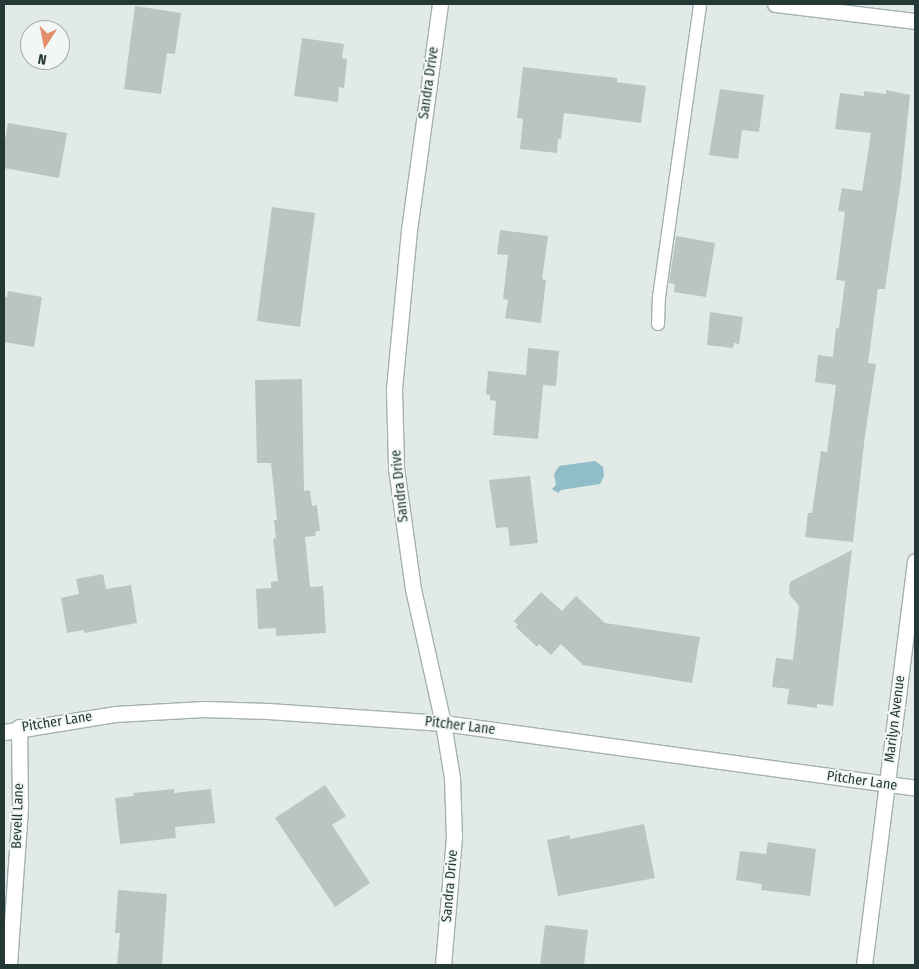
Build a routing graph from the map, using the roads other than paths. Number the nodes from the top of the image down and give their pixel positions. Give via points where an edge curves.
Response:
1 (440, 4) edge
2 (700, 4) edge
3 (775, 4) edge
4 (915, 21) edge
5 (658, 324) dead end
6 (915, 561) edge
7 (443, 723) junction
8 (19, 727) junction
9 (4, 732) edge
10 (887, 785) junction
11 (915, 788) edge
12 (9, 965) edge
13 (443, 965) edge
14 (864, 965) edge

1 - 7 street, Sandra Drive via 409,230 394,389 396,468 414,589
2 - 5 lane via 659,297
3 - 4 street
6 - 10 street, Marilyn Avenue
7 - 8 street, Pitcher Lane via 204,709 115,714
7 - 10 street, Pitcher Lane
7 - 13 street, Sandra Drive via 452,778 454,837
8 - 9 street, Pitcher Lane
8 - 12 street, Bevell Lane via 20,807
10 - 11 street, Pitcher Lane
10 - 14 street, Marilyn Avenue

